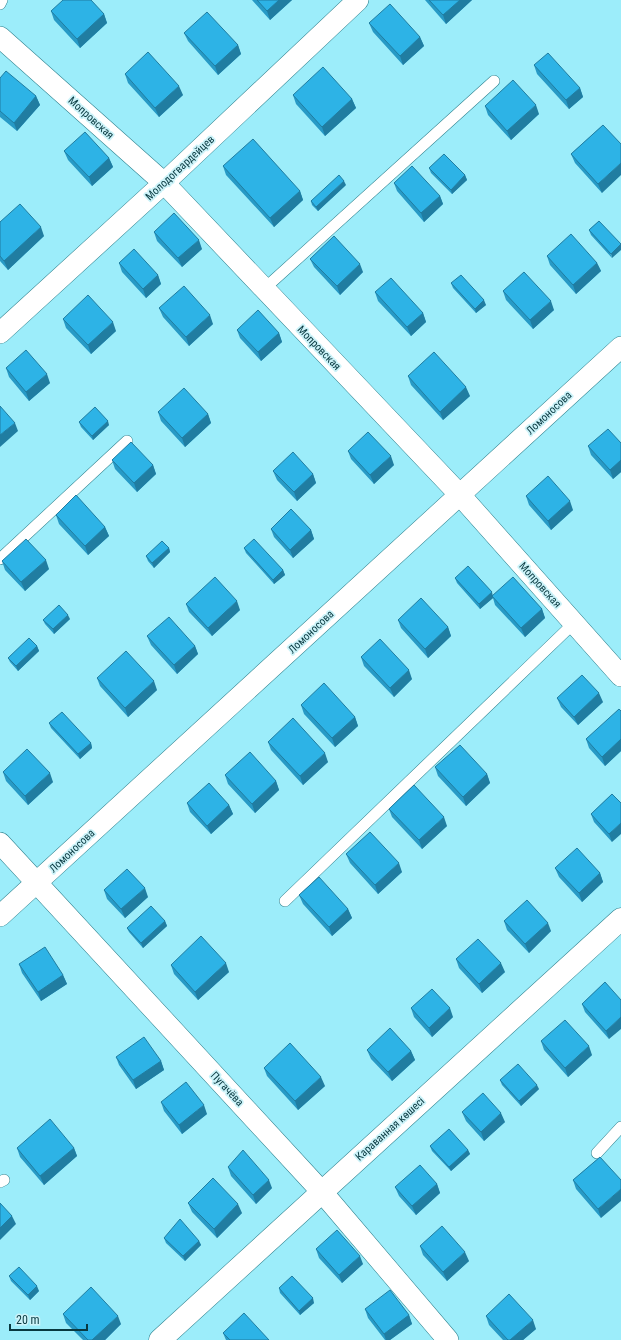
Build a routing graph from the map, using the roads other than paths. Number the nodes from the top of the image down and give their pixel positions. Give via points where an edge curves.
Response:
1 (2, 0) edge
2 (358, 0) edge
3 (0, 4) edge
4 (0, 37) edge
5 (494, 81) dead end
6 (164, 183) junction
7 (264, 289) junction
8 (0, 333) edge
9 (621, 347) edge
10 (127, 441) dead end
11 (460, 495) junction
12 (0, 559) edge
13 (574, 623) junction
14 (621, 676) edge
15 (0, 843) edge
16 (37, 883) junction
17 (285, 901) dead end
18 (0, 916) edge
19 (621, 919) edge
20 (621, 1127) edge
21 (598, 1153) dead end
22 (322, 1192) junction
23 (160, 1340) edge
24 (448, 1340) edge

1 - 3 lane
2 - 6 street, Молодогвардейцев
4 - 6 street, Мопровская
5 - 7 lane
6 - 7 street, Мопровская
6 - 8 street, Молодогвардейцев
7 - 11 street, Мопровская
9 - 11 street, Ломоносова
10 - 12 lane
11 - 13 street, Мопровская
11 - 16 street, Ломоносова
13 - 14 street, Мопровская
13 - 17 lane
15 - 16 street, Пугачёва
16 - 18 street, Ломоносова
16 - 22 street, Пугачёва
19 - 22 main road, Караванная көшесі
20 - 21 lane
22 - 23 main road, Караванная көшесі
22 - 24 street, Пугачёва

